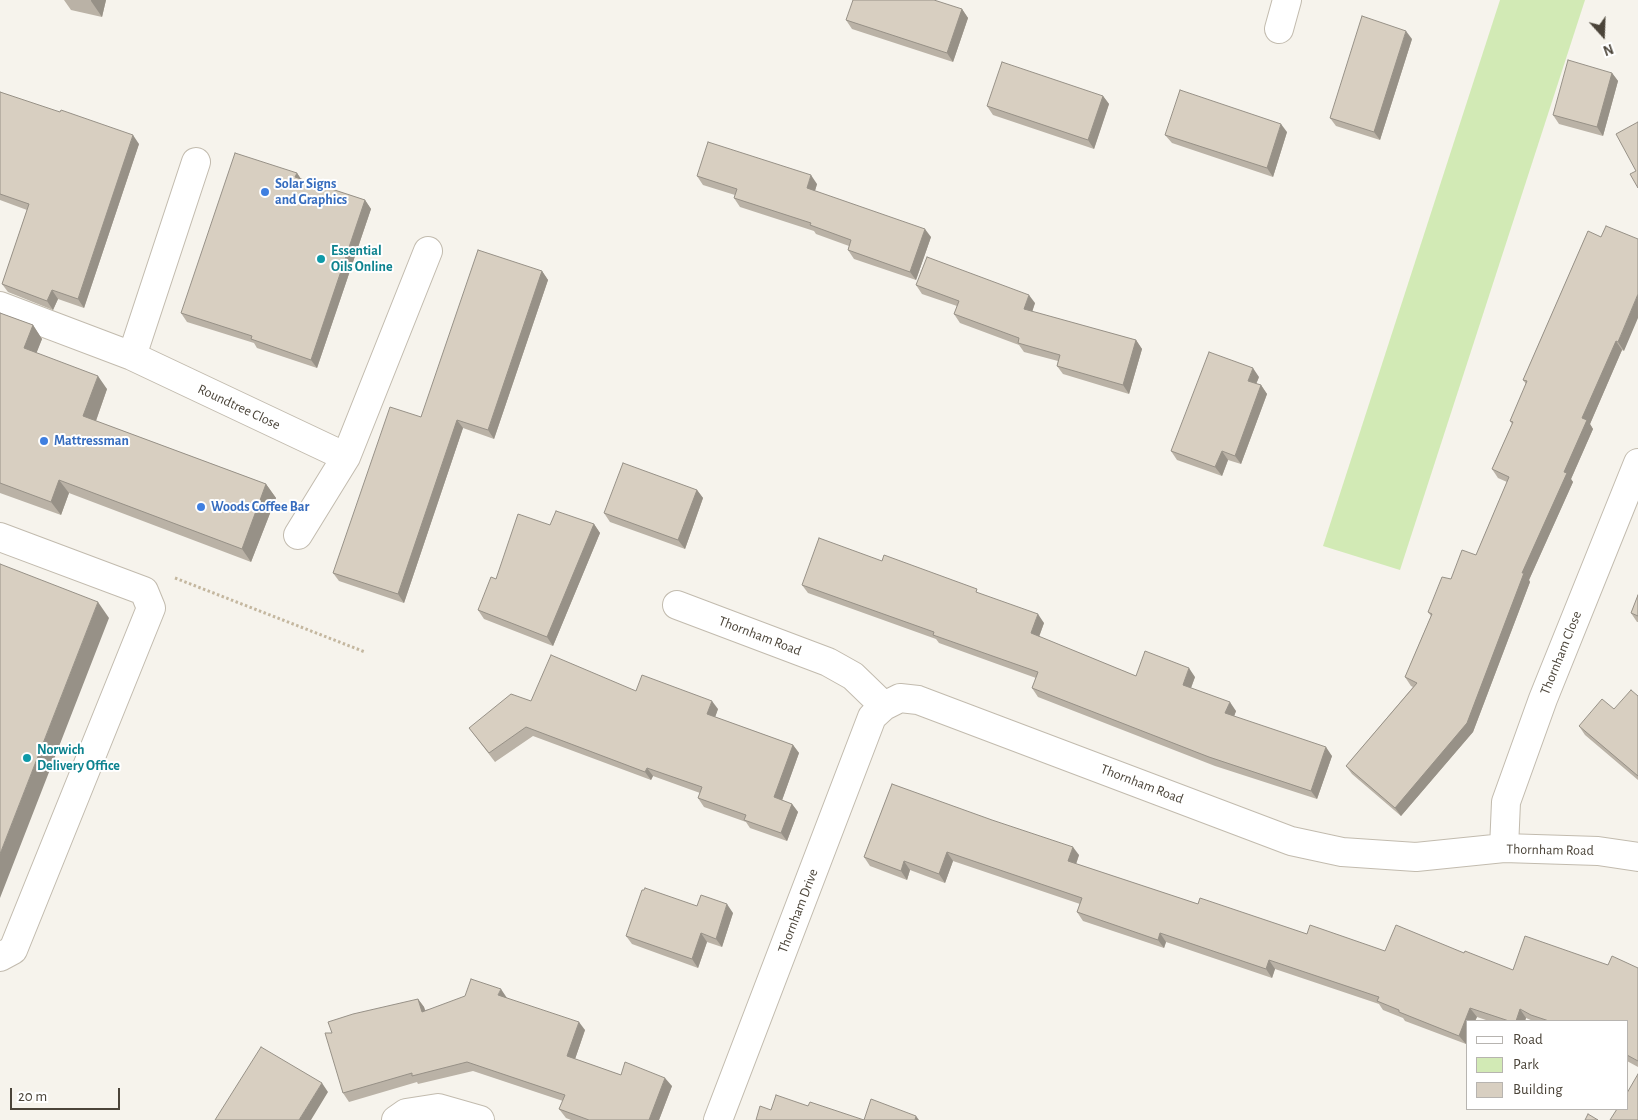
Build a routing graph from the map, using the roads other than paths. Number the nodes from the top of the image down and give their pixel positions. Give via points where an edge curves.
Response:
1 (1287, 0) edge
2 (1279, 30) dead end
3 (196, 162) dead end
4 (428, 251) dead end
5 (0, 306) edge
6 (132, 356) junction
7 (346, 457) junction
8 (1638, 462) edge
9 (298, 535) dead end
10 (0, 537) edge
11 (676, 605) dead end
12 (884, 706) junction
13 (1504, 848) junction
14 (1638, 857) edge
15 (0, 957) edge
16 (396, 1120) edge
17 (480, 1120) edge
18 (718, 1120) edge

1 - 2 street
3 - 6 street
4 - 7 street
5 - 6 street, Roundtree Close
6 - 7 street, Roundtree Close
7 - 9 street
8 - 13 street, Thornham Close via 1543,699 1506,802
10 - 15 street via 144,591 151,608 13,950
11 - 12 street, Thornham Road via 828,662 853,676
12 - 13 street, Thornham Road via 900,698 918,700 1291,841 1342,852 1416,856
12 - 18 street, Thornham Drive via 868,726
13 - 14 street, Thornham Road via 1598,850
16 - 17 street via 406,1113 438,1108

